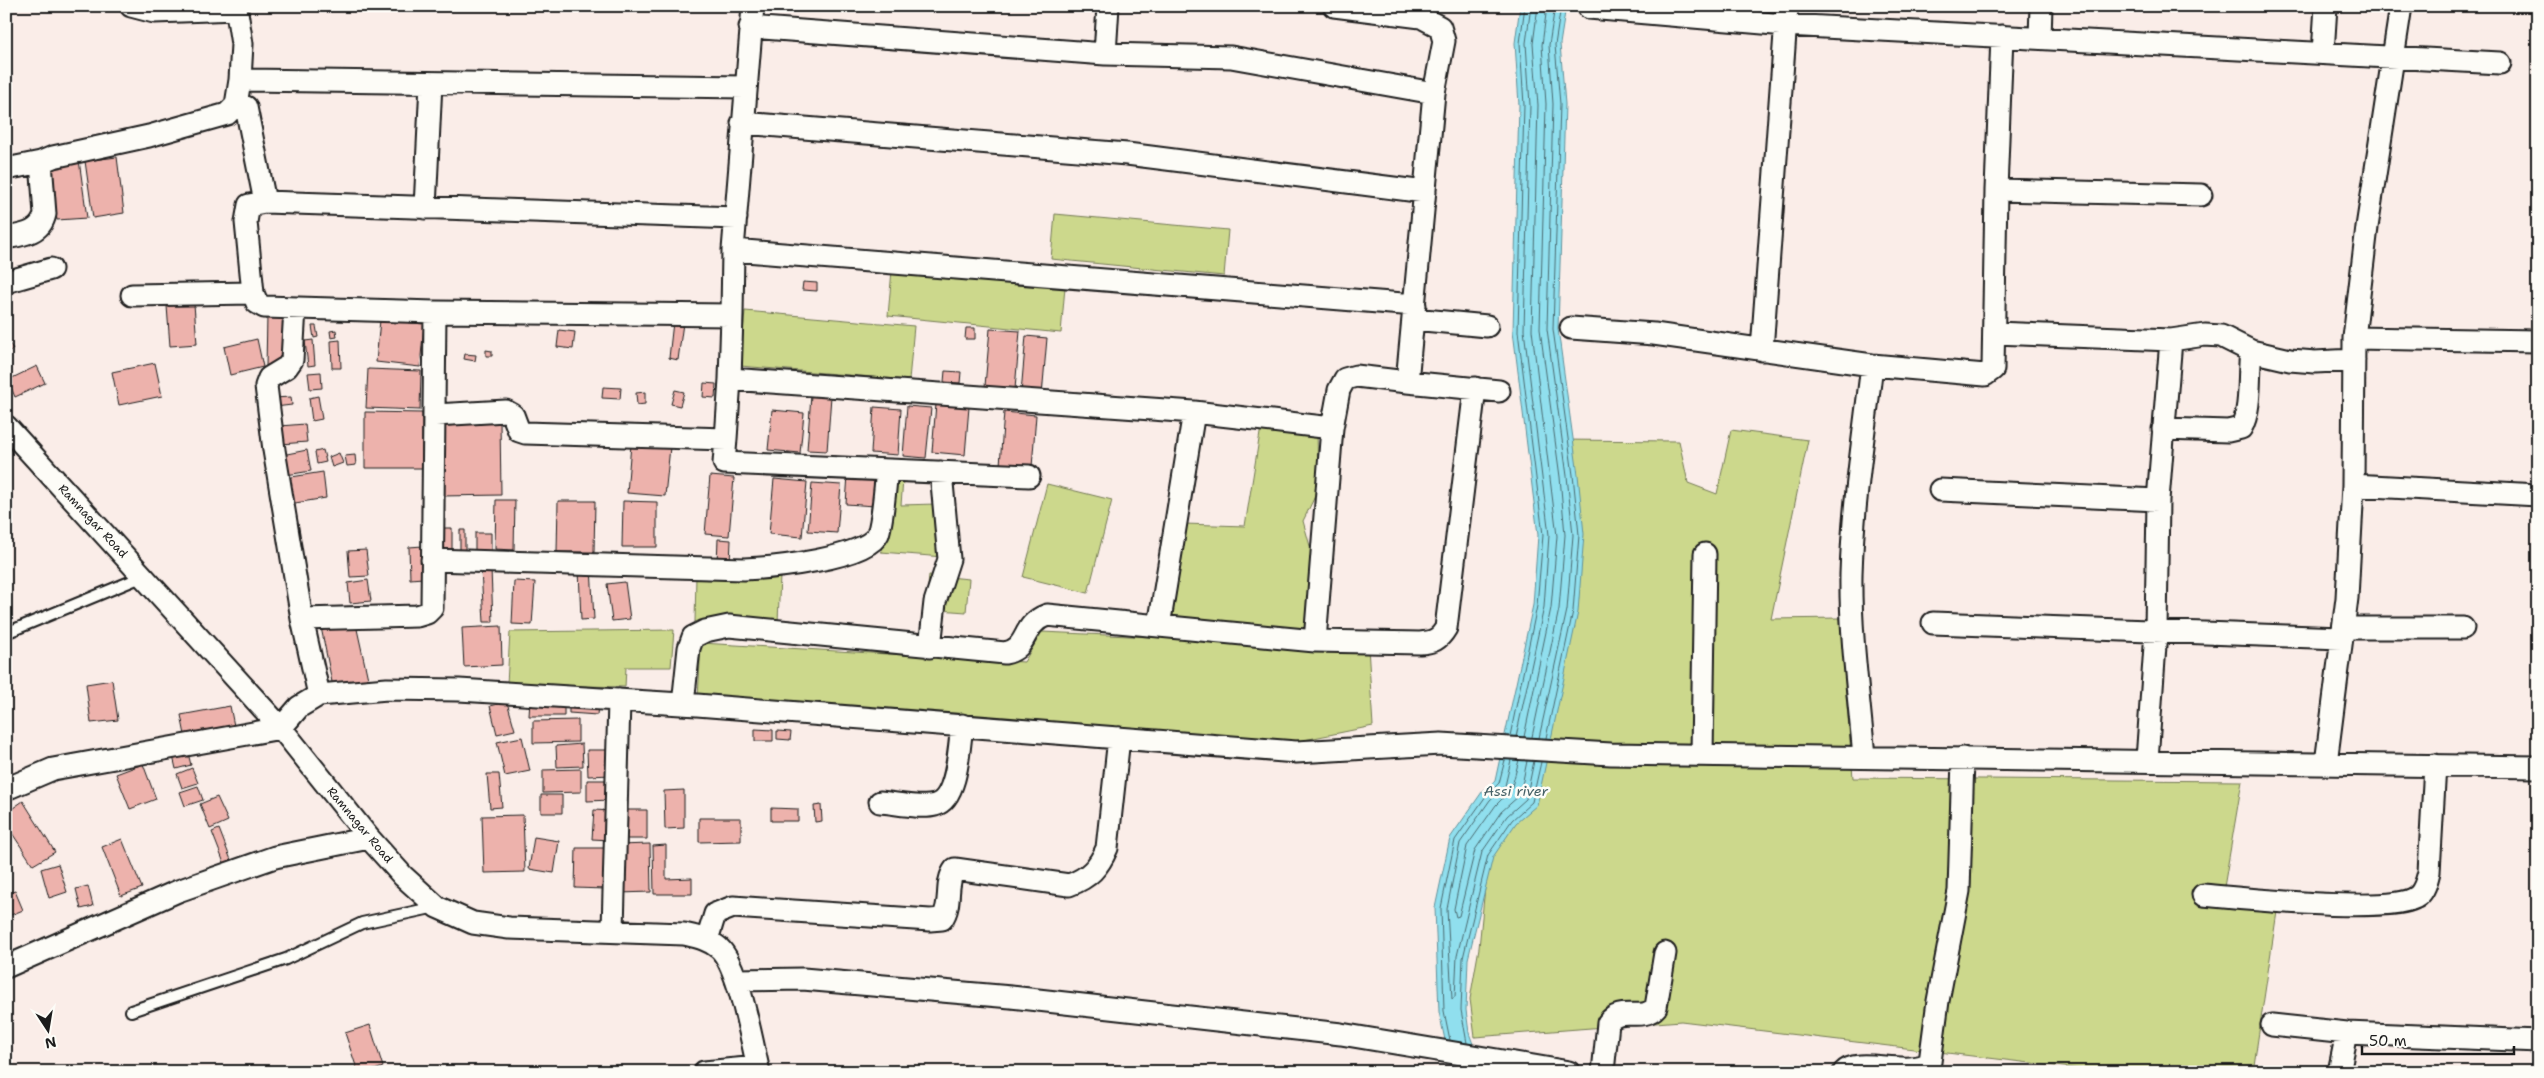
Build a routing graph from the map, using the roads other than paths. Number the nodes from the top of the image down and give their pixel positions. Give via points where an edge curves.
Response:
1 (131, 6) edge
2 (753, 6) edge
3 (1108, 6) edge
4 (1334, 6) edge
5 (2041, 6) edge
6 (2326, 6) edge
7 (2401, 6) edge
8 (237, 8) edge
9 (1589, 8) dead end
10 (1787, 16) edge
11 (750, 27) junction
12 (2002, 36) junction
13 (2040, 38) junction
14 (2323, 53) junction
15 (1105, 54) junction
16 (2392, 56) junction
17 (2500, 63) dead end
18 (240, 80) junction
19 (431, 83) junction
20 (745, 87) junction
21 (1434, 93) junction
22 (246, 107) dead end
23 (742, 123) junction
24 (41, 162) junction
25 (6, 169) edge
26 (1996, 190) junction
27 (1425, 192) junction
28 (2201, 195) dead end
29 (265, 202) junction
30 (425, 208) junction
31 (736, 218) junction
32 (6, 238) edge
33 (733, 250) junction
34 (51, 269) dead end
35 (6, 282) edge
36 (253, 293) junction
37 (132, 295) dead end
38 (295, 308) junction
39 (435, 312) junction
40 (1414, 312) junction
41 (732, 315) junction
42 (1487, 326) dead end
43 (1571, 328) dead end
44 (1995, 333) junction
45 (2354, 338) junction
46 (2171, 340) junction
47 (2538, 341) edge
48 (1762, 350) junction
49 (2251, 350) junction
50 (2354, 360) junction
51 (1872, 365) junction
52 (730, 379) junction
53 (1407, 382) junction
54 (1475, 388) junction
55 (1499, 391) dead end
56 (1194, 412) junction
57 (435, 415) junction
58 (6, 426) edge
59 (1332, 428) junction
60 (2163, 429) junction
61 (726, 439) junction
62 (887, 470) junction
63 (941, 472) junction
64 (1029, 476) dead end
65 (2353, 485) junction
66 (1940, 490) dead end
67 (2538, 495) edge
68 (2158, 500) junction
69 (1705, 554) dead end
70 (432, 560) junction
71 (144, 576) junction
72 (302, 619) junction
73 (1933, 623) dead end
74 (1159, 626) junction
75 (2463, 628) dead end
76 (2156, 632) junction
77 (6, 633) edge
78 (2342, 633) junction
79 (1315, 641) junction
80 (930, 647) junction
81 (319, 695) junction
82 (619, 700) junction
83 (683, 704) junction
84 (962, 725) junction
85 (281, 728) junction
86 (1119, 738) junction
87 (1702, 755) junction
88 (1864, 756) junction
89 (1963, 758) junction
90 (2146, 760) junction
91 (2326, 763) junction
92 (2435, 765) junction
93 (2538, 767) edge
94 (6, 789) edge
95 (880, 802) dead end
96 (369, 838) junction
97 (2203, 895) dead end
98 (437, 907) junction
99 (613, 930) junction
100 (707, 940) junction
101 (1665, 953) dead end
102 (6, 967) edge
103 (736, 980) junction
104 (131, 1011) dead end
105 (2272, 1025) dead end
106 (2347, 1033) junction
107 (2538, 1041) edge
108 (758, 1070) edge
109 (704, 1072) edge
110 (1569, 1072) edge
111 (1602, 1072) edge
112 (1844, 1072) edge
113 (2339, 1072) edge

1 - 8 street via 154,12
2 - 11 street
3 - 15 street
4 - 21 street via 1421,18 1440,27 1444,40
5 - 13 street
6 - 14 street
7 - 16 street
8 - 18 street via 242,44
9 - 10 street
10 - 12 street
10 - 48 street
11 - 15 street
11 - 20 street
12 - 13 street
12 - 26 street
13 - 14 street
14 - 16 street
15 - 21 street via 1231,57
16 - 17 street
16 - 45 street
18 - 19 street
18 - 24 street via 236,105 227,114
19 - 20 street
19 - 30 street
20 - 23 street
21 - 27 street
22 - 29 street
23 - 27 street via 1128,154
23 - 31 street
24 - 25 street
24 - 32 street via 43,222 37,229
26 - 28 street
26 - 44 street
27 - 40 street
29 - 30 street
29 - 36 street via 249,205 246,215
30 - 31 street
31 - 33 street
33 - 40 street
33 - 41 street
34 - 35 street
36 - 37 street
36 - 38 street via 257,303 264,306
38 - 39 street
38 - 72 street via 292,360 269,378 266,386
39 - 41 street
39 - 57 street
40 - 42 street
40 - 53 street
41 - 52 street
43 - 48 street via 1654,334
44 - 46 street
44 - 51 street via 1994,369 1985,375
45 - 47 street
45 - 50 street
46 - 49 street via 2221,336
46 - 60 street
48 - 51 street
49 - 50 street via 2290,360
49 - 60 street via 2246,420 2241,428 2228,431
50 - 65 street
51 - 88 street via 1851,573 1852,625
52 - 56 street
52 - 61 street
53 - 54 street
53 - 59 street via 1356,376 1345,379 1339,390
54 - 55 street
54 - 79 street via 1446,628 1441,636 1432,642 1420,643
56 - 59 street
56 - 74 street
57 - 61 street via 506,411 513,415 519,431 525,433
57 - 70 street
58 - 71 street, Ramnagar Road
59 - 79 street
60 - 68 street
61 - 62 street via 724,463
62 - 63 street
62 - 70 street via 878,534 872,542 849,553 782,567 744,569
63 - 64 street
63 - 80 street via 949,559 935,602
65 - 67 street
65 - 78 street
66 - 68 street
68 - 76 street
69 - 87 street
70 - 72 street via 433,602 428,613
71 - 77 lane
71 - 85 street, Ramnagar Road
72 - 81 street
73 - 76 street
74 - 79 street
74 - 80 street via 1046,615 1031,623 1014,651
75 - 78 street
76 - 78 street
76 - 90 street
78 - 91 street
80 - 83 street via 728,626 705,631 693,637 689,648
81 - 82 street via 414,690
81 - 85 street via 298,707
82 - 83 street
82 - 99 street
83 - 84 street
84 - 86 street
84 - 95 street via 952,791 945,801 934,806
85 - 94 street via 54,770
85 - 96 street, Ramnagar Road
86 - 87 street via 1296,752 1441,744 1611,754
86 - 100 street via 1107,848 1100,865 1082,881 1070,885 955,869 951,874 948,911 942,919 733,907 714,914
87 - 88 street
88 - 89 street
89 - 90 street
89 - 112 street via 1959,891 1930,1062 1925,1066 1859,1067
90 - 91 street
91 - 92 street
92 - 93 street
92 - 97 street via 2429,872 2418,896 2400,903 2344,904
96 - 98 street, Ramnagar Road
96 - 102 street via 274,857 194,885 146,903
98 - 99 street, Ramnagar Road via 458,918 509,928
98 - 104 lane via 362,924 286,959
99 - 100 street, Ramnagar Road via 684,934
100 - 103 street, Ramnagar Road via 720,950
101 - 111 street via 1656,1007 1650,1014 1641,1016 1622,1013 1613,1016 1608,1023
103 - 108 street, Ramnagar Road
103 - 110 street via 803,979 1011,997 1341,1034
105 - 106 street
106 - 107 street
106 - 113 street
108 - 109 street

